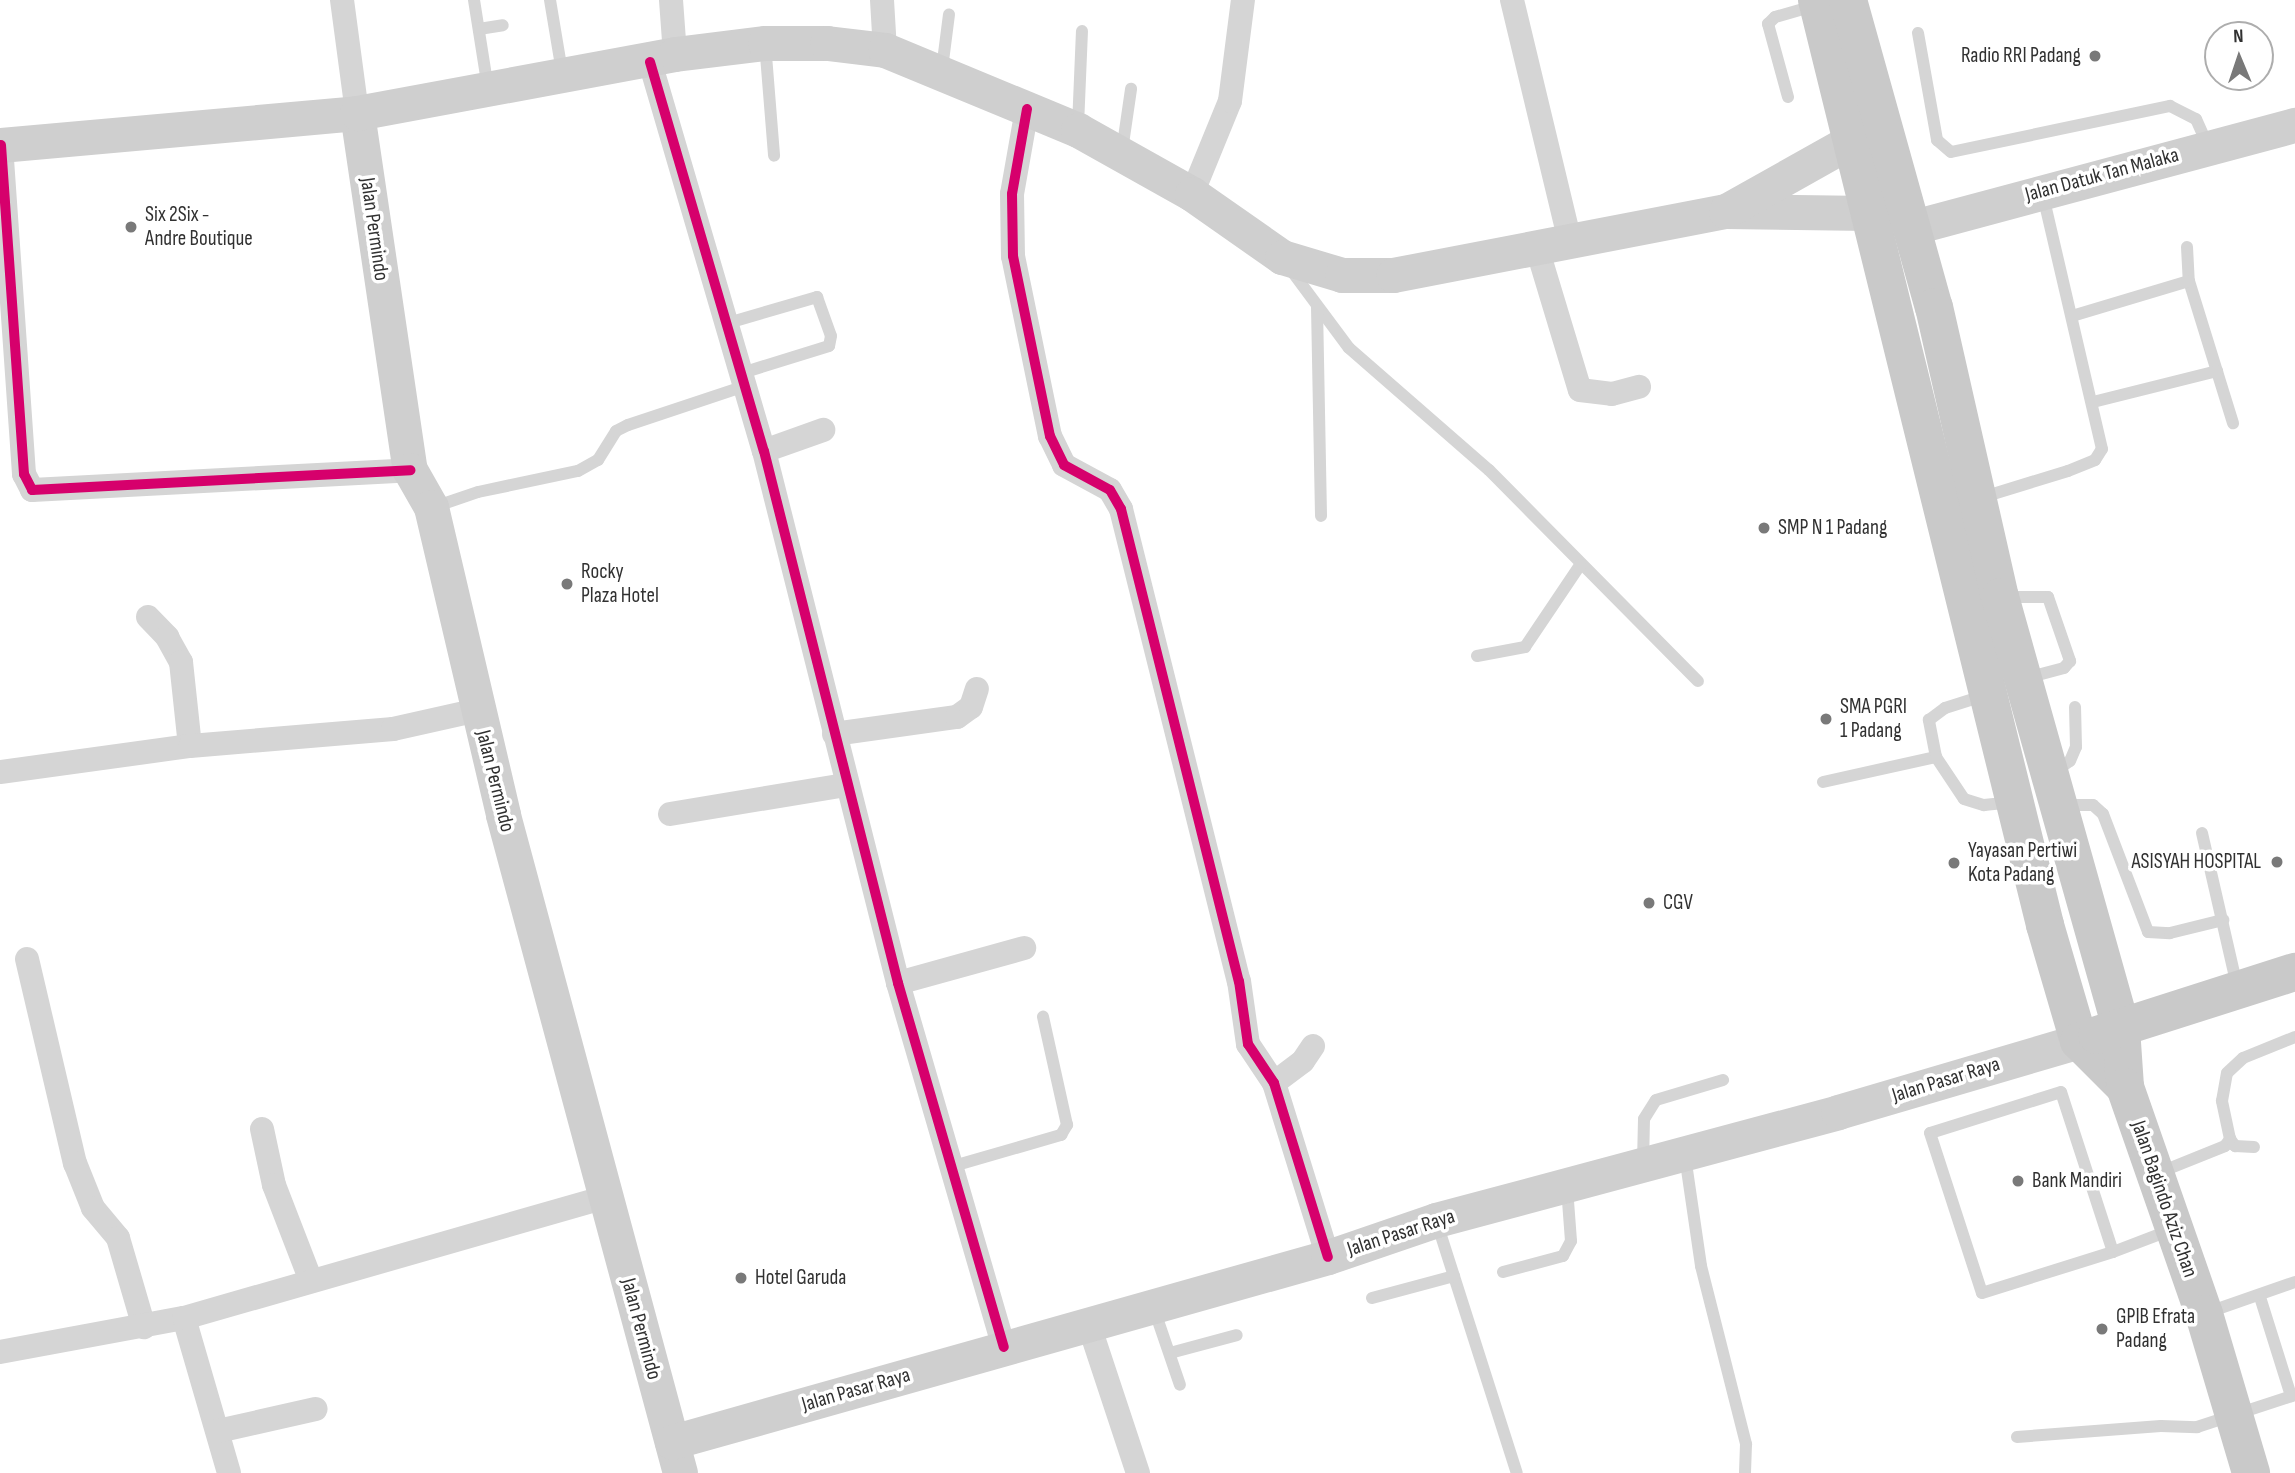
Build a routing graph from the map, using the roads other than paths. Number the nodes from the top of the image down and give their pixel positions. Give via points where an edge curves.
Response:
1 (342, 0) edge
2 (474, 0) edge
3 (550, 0) edge
4 (671, 0) edge
5 (883, 0) edge
6 (1244, 0) edge
7 (1512, 0) edge
8 (1827, 2) edge
9 (949, 13) dead end
10 (503, 25) dead end
11 (479, 29) junction
12 (1082, 31) dead end
13 (1918, 33) dead end
14 (765, 43) junction
15 (885, 50) junction
16 (663, 58) junction
17 (942, 73) junction
18 (563, 74) junction
19 (488, 88) junction
20 (1131, 89) dead end
21 (1788, 97) dead end
22 (1027, 109) junction
23 (357, 113) junction
24 (2295, 125) edge
25 (1078, 130) junction
26 (1849, 142) junction
27 (0, 145) edge
28 (2208, 146) junction
29 (1122, 155) junction
30 (774, 156) dead end
31 (2042, 191) junction
32 (1192, 194) junction
33 (1726, 211) junction
34 (1870, 213) junction
35 (1910, 228) junction
36 (1570, 242) junction
37 (2187, 247) dead end
38 (1537, 248) junction
39 (1282, 257) junction
40 (2189, 282) junction
41 (1317, 307) junction
42 (2071, 316) junction
43 (728, 323) junction
44 (2217, 371) junction
45 (743, 380) junction
46 (1639, 387) dead end
47 (2093, 402) junction
48 (2232, 423) dead end
49 (823, 430) dead end
50 (764, 451) junction
51 (410, 470) junction
52 (1978, 498) junction
53 (431, 507) junction
54 (1321, 516) dead end
55 (1580, 565) junction
56 (2000, 597) junction
57 (148, 617) dead end
58 (1477, 656) dead end
59 (2022, 679) junction
60 (1698, 681) dead end
61 (977, 689) dead end
62 (1986, 695) junction
63 (2075, 707) dead end
64 (478, 710) junction
65 (834, 733) junction
66 (190, 747) junction
67 (1936, 757) junction
68 (0, 772) edge
69 (1823, 782) dead end
70 (845, 785) junction
71 (2052, 791) junction
72 (2012, 802) junction
73 (670, 814) dead end
74 (2202, 832) dead end
75 (2223, 920) junction
76 (1024, 948) dead end
77 (27, 959) dead end
78 (2295, 972) edge
79 (898, 983) junction
80 (2238, 990) junction
81 (1043, 1017) dead end
82 (2120, 1028) junction
83 (2295, 1037) edge
84 (2079, 1041) junction
85 (1313, 1046) dead end
86 (1723, 1080) dead end
87 (1274, 1083) junction
88 (2125, 1087) junction
89 (262, 1129) dead end
90 (2230, 1139) junction
91 (2254, 1147) dead end
92 (1684, 1152) junction
93 (1643, 1163) junction
94 (950, 1167) junction
95 (2155, 1174) junction
96 (1567, 1184) junction
97 (605, 1198) junction
98 (1436, 1220) junction
99 (2174, 1229) junction
100 (2113, 1251) junction
101 (1328, 1256) junction
102 (1503, 1272) dead end
103 (1454, 1276) junction
104 (311, 1280) junction
105 (2295, 1282) edge
106 (2260, 1297) junction
107 (1372, 1298) dead end
108 (1153, 1305) junction
109 (2204, 1314) junction
110 (184, 1318) junction
111 (1089, 1325) junction
112 (144, 1327) junction
113 (1237, 1335) dead end
114 (1004, 1347) junction
115 (0, 1352) edge
116 (1170, 1353) junction
117 (1180, 1385) dead end
118 (2293, 1396) edge
119 (316, 1409) dead end
120 (2236, 1415) junction
121 (218, 1430) junction
122 (2017, 1437) dead end
123 (676, 1458) edge
124 (229, 1473) edge
125 (1138, 1473) edge
126 (1517, 1473) edge
127 (1745, 1473) edge
128 (2251, 1473) edge

1 - 23 street
2 - 11 lane
3 - 18 lane
4 - 16 street
5 - 15 street
6 - 32 street via 1230,101 1216,145
7 - 36 street
8 - 21 lane via 1775,16 1768,24
8 - 26 main road
8 - 35 main road
9 - 17 lane
10 - 11 lane
11 - 19 lane
12 - 25 lane
13 - 28 lane via 1937,140 1951,152 2170,106 2196,119
14 - 15 main road via 827,43
14 - 16 main road
14 - 30 lane
15 - 17 main road
16 - 18 main road
16 - 43 street
17 - 22 main road
18 - 19 main road
19 - 23 main road
20 - 29 lane
22 - 25 main road
22 - 87 street via 1012,194 1013,256 1050,436 1064,466 1110,490 1121,509 1239,981 1248,1044
23 - 27 main road
23 - 51 main road, Jalan Permindo
24 - 28 main road, Jalan Datuk Tan Malaka
25 - 29 main road
26 - 33 main road
26 - 34 main road
27 - 51 street via 24,474 32,490
28 - 31 main road, Jalan Datuk Tan Malaka
29 - 32 main road
31 - 35 main road, Jalan Datuk Tan Malaka
31 - 42 lane
32 - 39 main road
33 - 34 main road
33 - 36 main road
34 - 62 main road
35 - 52 main road via 1934,307
36 - 38 main road
37 - 40 lane
38 - 39 main road via 1393,275 1342,275
38 - 46 street via 1580,390 1612,394
39 - 41 lane
40 - 42 lane
40 - 44 lane
41 - 54 lane
41 - 55 lane via 1349,348 1489,470
42 - 47 lane
43 - 45 street
43 - 45 lane via 817,297 831,336 829,346
44 - 47 lane
44 - 48 lane
45 - 50 street
45 - 53 lane via 616,431 598,460 579,471
47 - 52 lane via 2102,449 2095,460
49 - 50 street
50 - 65 street
51 - 53 main road, Jalan Permindo
52 - 56 main road
53 - 64 main road, Jalan Permindo
55 - 58 lane via 1525,647
55 - 60 lane
56 - 59 main road
56 - 59 lane via 2048,597 2070,662 2064,668
57 - 66 street via 181,662
59 - 71 main road
61 - 65 street via 971,707 957,717
62 - 67 lane via 1945,708 1929,720
62 - 72 main road
63 - 71 lane via 2076,747
64 - 66 street via 393,729
64 - 97 main road, Jalan Permindo
65 - 70 street
66 - 68 street
67 - 69 lane
67 - 72 lane via 1964,800
70 - 73 street
70 - 79 street
71 - 75 lane via 2093,805 2103,814 2148,932 2171,933
71 - 82 main road
72 - 84 main road
74 - 75 lane
75 - 80 lane
76 - 79 street
77 - 112 street via 75,1163 93,1208 118,1238
78 - 80 main road
79 - 94 street
80 - 82 main road
81 - 94 lane via 1067,1125 1061,1135
82 - 84 main road
82 - 88 main road
83 - 90 lane via 2243,1058 2227,1073 2222,1101
84 - 88 main road
84 - 92 main road, Jalan Pasar Raya
85 - 87 street via 1303,1061
86 - 93 lane via 1656,1100 1644,1119
87 - 101 street
88 - 95 main road, Jalan Bagindo Aziz Chan
89 - 104 street via 274,1185
90 - 91 lane via 2235,1146
90 - 95 lane via 2225,1146
92 - 93 main road, Jalan Pasar Raya
92 - 127 lane via 1701,1266 1746,1444
93 - 96 main road, Jalan Pasar Raya
94 - 114 street
95 - 99 main road, Jalan Bagindo Aziz Chan
96 - 98 main road, Jalan Pasar Raya
96 - 102 lane via 1571,1241 1563,1256
97 - 104 street
97 - 123 main road, Jalan Permindo
98 - 101 main road, Jalan Pasar Raya
98 - 103 lane
99 - 100 lane
99 - 109 main road, Jalan Bagindo Aziz Chan
100 - 100 lane via 2061,1092 1930,1133 1982,1293
101 - 108 main road, Jalan Pasar Raya
103 - 107 lane
103 - 126 lane
104 - 110 street
105 - 106 lane
106 - 109 lane
106 - 118 lane
108 - 111 main road, Jalan Pasar Raya
108 - 116 lane
109 - 120 main road, Jalan Bagindo Aziz Chan
110 - 112 street
110 - 121 street
111 - 114 main road, Jalan Pasar Raya
111 - 125 street
112 - 115 street
113 - 116 lane
114 - 123 main road, Jalan Pasar Raya
116 - 117 lane
118 - 120 lane
119 - 121 street
120 - 122 lane via 2197,1427
120 - 128 main road, Jalan Bagindo Aziz Chan
121 - 124 street

